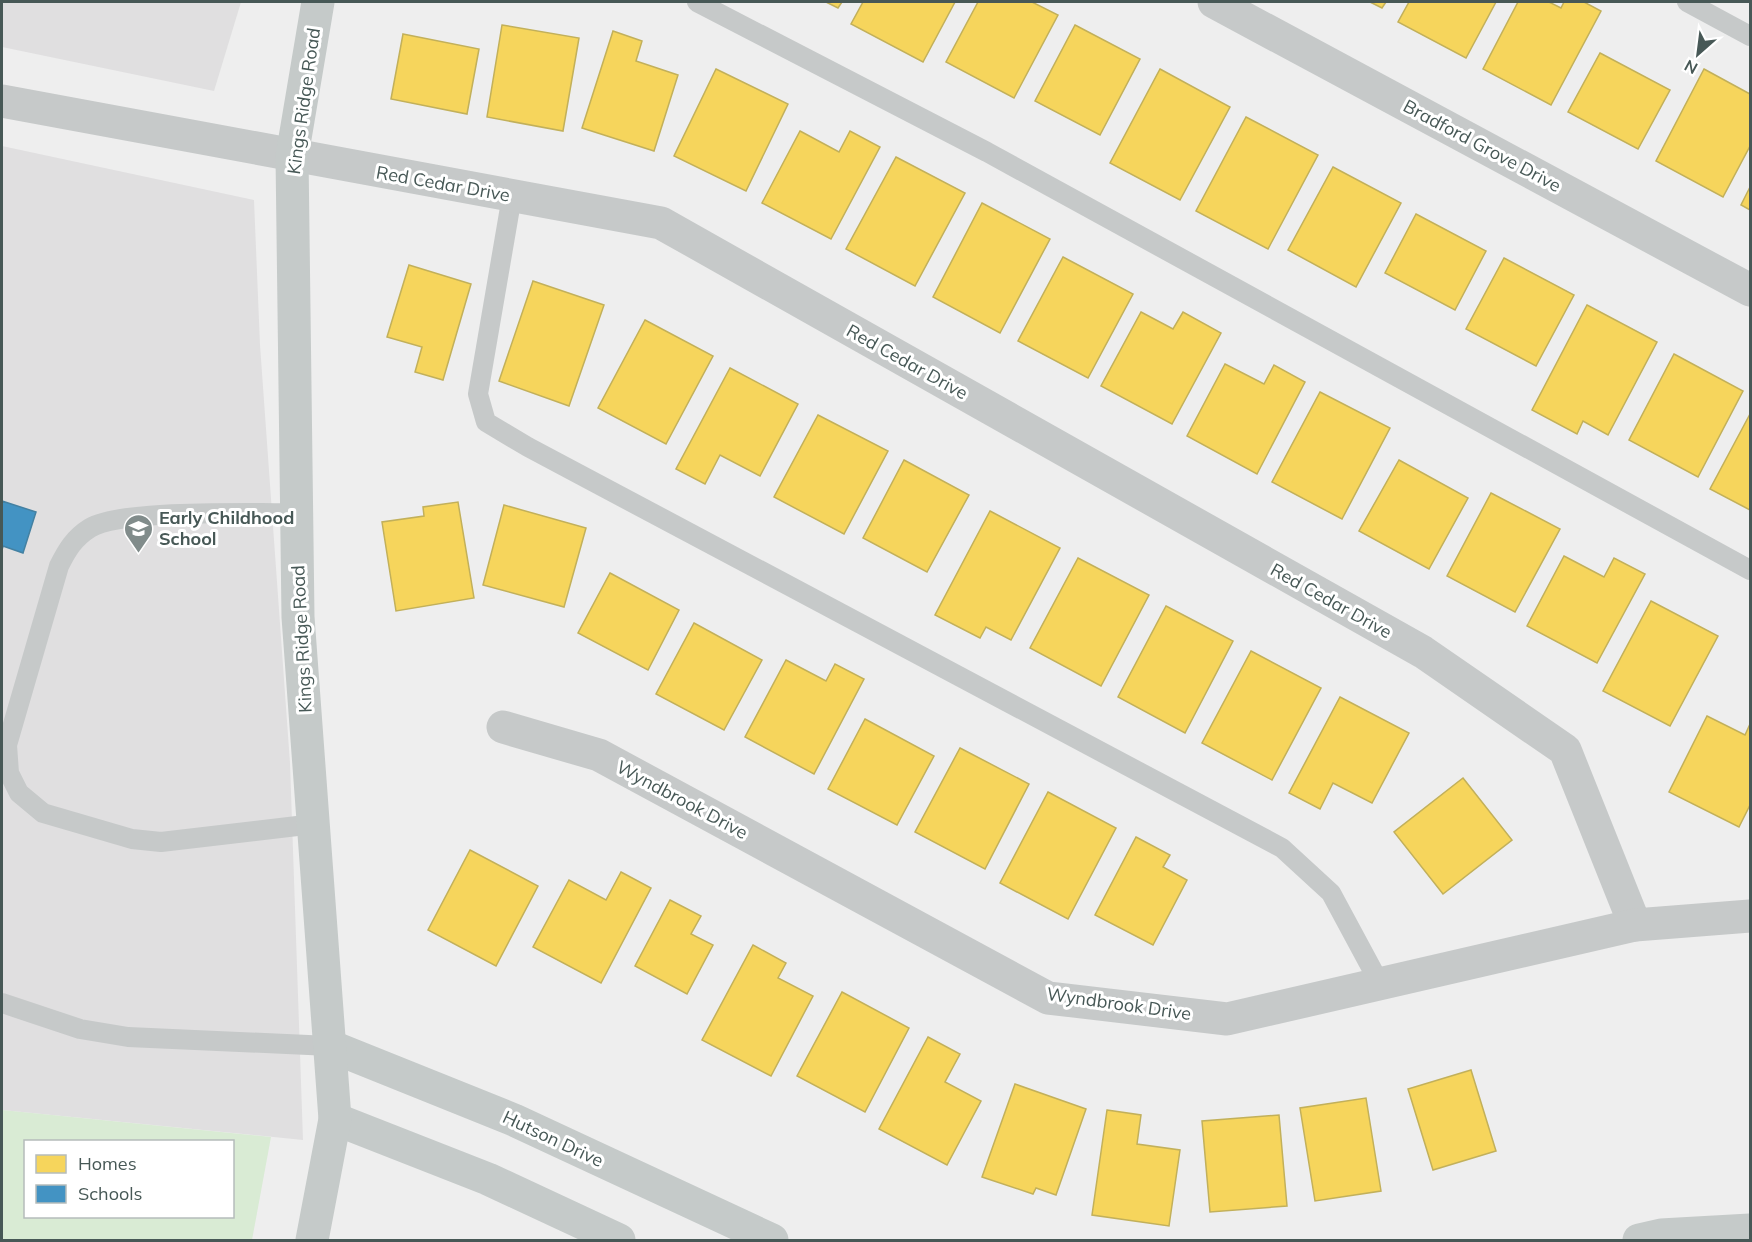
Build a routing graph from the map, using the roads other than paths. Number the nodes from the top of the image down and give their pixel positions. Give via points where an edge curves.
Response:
1 (318, 2) edge
2 (697, 2) edge
3 (1214, 2) edge
4 (1687, 2) edge
5 (1750, 36) edge
6 (2, 101) edge
7 (292, 156) junction
8 (512, 196) junction
9 (1750, 290) edge
10 (296, 513) junction
11 (1750, 570) edge
12 (503, 727) dead end
13 (314, 824) junction
14 (1750, 916) edge
15 (1635, 926) junction
16 (1380, 984) junction
17 (2, 1003) edge
18 (330, 1046) junction
19 (335, 1119) junction
20 (1750, 1230) edge
21 (312, 1240) edge
22 (619, 1240) edge
23 (772, 1240) edge
24 (1639, 1240) edge

1 - 7 street, Kings Ridge Road
2 - 11 lane via 987,152
3 - 9 street, Bradford Grove Drive
4 - 5 lane
6 - 7 street, Red Cedar Drive
7 - 8 street, Red Cedar Drive
7 - 10 street, Kings Ridge Road
8 - 15 street, Red Cedar Drive via 661,223 1423,652 1566,750
8 - 16 lane via 478,394 486,422 1282,848 1331,892
10 - 13 street, Kings Ridge Road via 298,617
10 - 13 lane via 121,518 92,527 71,542 59,566 7,745 9,773 19,793 43,813 132,839 161,842
12 - 16 street, Wyndbrook Drive via 599,755 1048,998 1227,1019
13 - 18 street, Kings Ridge Road
14 - 15 street, Wyndbrook Drive
15 - 16 street, Wyndbrook Drive
17 - 18 lane via 80,1029 128,1037
18 - 19 street, Kings Ridge Road
18 - 23 street, Hutson Drive via 514,1120
19 - 21 street, Kings Ridge Road
19 - 22 street via 488,1179
20 - 24 street via 1660,1235

